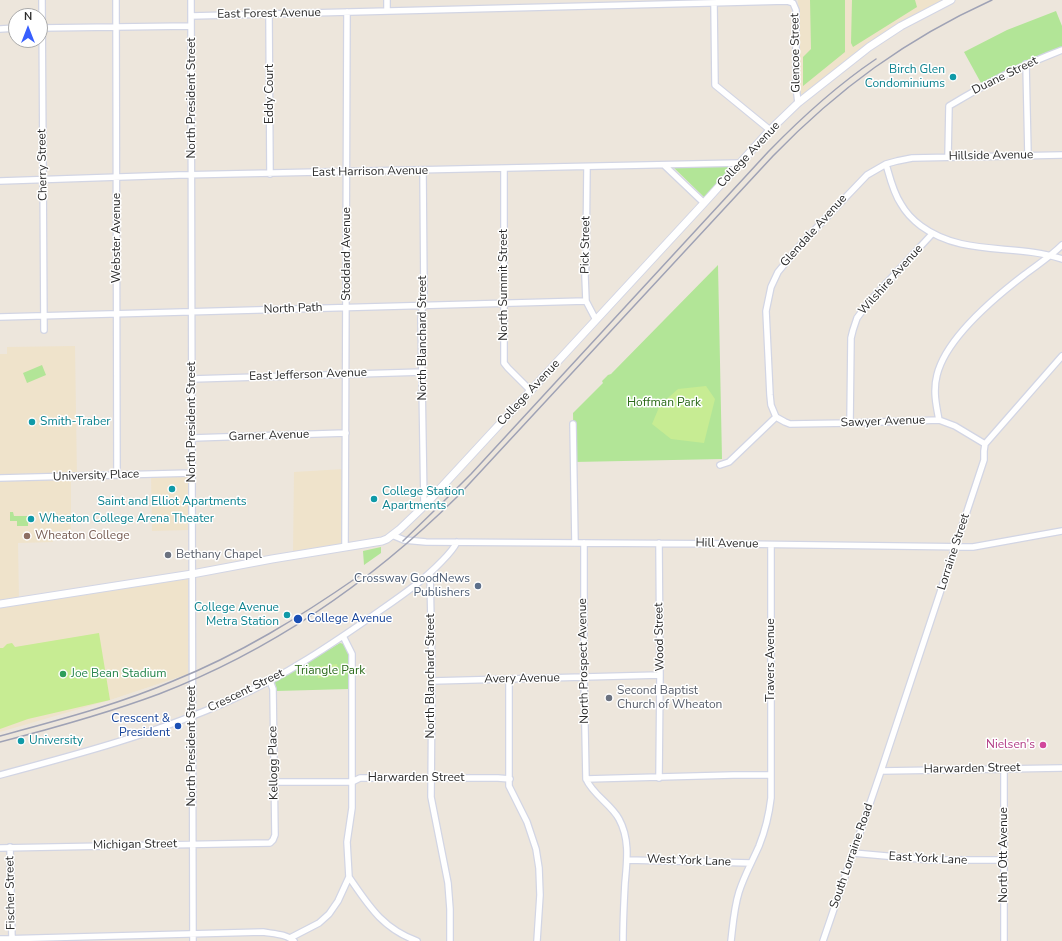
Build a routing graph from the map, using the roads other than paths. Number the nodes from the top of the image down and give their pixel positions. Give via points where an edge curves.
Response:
1 (116, 0) edge
2 (192, 0) edge
3 (387, 0) edge
4 (950, 0) edge
5 (714, 3) junction
6 (347, 12) junction
7 (387, 12) junction
8 (270, 14) junction
9 (192, 16) junction
10 (192, 26) junction
11 (116, 27) junction
12 (48, 28) edge
13 (41, 48) edge
14 (1062, 50) edge
15 (1026, 64) junction
16 (798, 103) junction
17 (770, 130) junction
18 (1062, 155) edge
19 (1028, 156) junction
20 (948, 157) junction
21 (920, 158) joint
22 (740, 163) junction
23 (886, 164) junction
24 (664, 165) junction
25 (587, 167) junction
26 (504, 169) junction
27 (423, 171) junction
28 (348, 172) junction
29 (270, 174) junction
30 (192, 176) junction
31 (116, 177) junction
32 (42, 180) junction
33 (0, 181) edge
34 (704, 203) junction
35 (932, 234) junction
36 (1062, 245) edge
37 (1052, 255) junction
38 (1062, 259) edge
39 (586, 301) junction
40 (504, 304) junction
41 (423, 306) junction
42 (347, 307) junction
43 (192, 312) junction
44 (117, 314) junction
45 (44, 315) junction
46 (0, 317) edge
47 (596, 320) junction
48 (44, 330) dead end
49 (1062, 356) edge
50 (423, 372) junction
51 (346, 374) junction
52 (192, 379) junction
53 (532, 391) junction
54 (776, 417) junction
55 (939, 420) junction
56 (850, 423) junction
57 (573, 424) dead end
58 (346, 434) junction
59 (192, 438) junction
60 (985, 444) junction
61 (720, 465) dead end
62 (192, 473) junction
63 (117, 475) junction
64 (0, 478) edge
65 (424, 506) junction
66 (1062, 531) edge
67 (392, 535) junction
68 (457, 542) junction
69 (575, 543) junction
70 (584, 543) junction
71 (659, 543) junction
72 (771, 545) junction
73 (345, 546) junction
74 (956, 547) junction
75 (430, 573) junction
76 (192, 574) junction
77 (0, 604) edge
78 (343, 636) junction
79 (660, 675) junction
80 (584, 677) junction
81 (509, 679) junction
82 (270, 681) junction
83 (432, 681) junction
84 (192, 716) junction
85 (1062, 768) edge
86 (1004, 769) junction
87 (881, 771) junction
88 (0, 775) edge
89 (771, 775) junction
90 (659, 778) junction
91 (431, 779) junction
92 (510, 779) junction
93 (586, 779) junction
94 (274, 782) junction
95 (352, 782) junction
96 (270, 843) joint
97 (192, 844) junction
98 (0, 848) edge
99 (10, 848) junction
100 (853, 853) junction
101 (627, 860) junction
102 (1004, 860) junction
103 (751, 863) junction
104 (349, 877) junction
105 (192, 934) junction
106 (12, 939) junction
107 (292, 939) edge
108 (0, 940) edge
109 (192, 941) edge
110 (417, 941) edge
111 (450, 941) edge
112 (537, 941) edge
113 (622, 941) edge
114 (731, 941) edge
115 (823, 941) edge
116 (1004, 941) edge

1 - 11 street, Webster Avenue
2 - 9 street, North President Street
3 - 7 street
4 - 16 street, College Avenue via 901,26 853,59
5 - 7 street
5 - 16 street, Glencoe Street via 793,3 796,10
5 - 17 street via 715,85
6 - 7 street
6 - 8 street, East Forest Avenue
6 - 28 street, Stoddard Avenue
8 - 9 street, East Forest Avenue
8 - 29 street, Eddy Court
9 - 10 street, North President Street
10 - 11 street
10 - 30 street, North President Street
11 - 12 street
11 - 31 street, Webster Avenue
13 - 32 street, Cherry Street
14 - 15 street, Duane Street
15 - 19 street
15 - 20 street, Duane Street via 949,106
16 - 17 street, College Avenue
17 - 22 street, College Avenue
18 - 19 street, Hillside Avenue
19 - 20 street, Hillside Avenue
20 - 21 street, Hillside Avenue
21 - 23 street, Glendale Avenue
22 - 24 street, East Harrison Avenue
22 - 34 street, College Avenue
23 - 35 street via 901,205 910,217
23 - 54 street, Glendale Avenue via 860,181 789,258 774,280 766,317 770,396
24 - 25 street, East Harrison Avenue
24 - 34 street
25 - 26 street, East Harrison Avenue
25 - 39 street, Pick Street
26 - 27 street, East Harrison Avenue
26 - 40 street, North Summit Street
27 - 28 street, East Harrison Avenue
27 - 41 street, North Blanchard Street
28 - 29 street, East Harrison Avenue
28 - 42 street, Stoddard Avenue
29 - 30 street, East Harrison Avenue
30 - 31 street, East Harrison Avenue
30 - 43 street, North President Street
31 - 32 street, East Harrison Avenue
31 - 44 street, Webster Avenue
32 - 33 street, East Harrison Avenue
32 - 45 street, Cherry Street
34 - 47 street, College Avenue
35 - 37 street via 972,247 1007,248
35 - 56 street, Wilshire Avenue via 868,303 855,323 851,338
36 - 37 street
37 - 38 street
37 - 55 street via 980,312 955,340 937,375 935,402
39 - 40 street, North Path
39 - 47 street, Pick Street
40 - 41 street, North Path
40 - 53 street, North Summit Street via 504,363
41 - 42 street, North Path
41 - 50 street, North Blanchard Street
42 - 43 street, North Path
42 - 51 street, Stoddard Avenue
43 - 44 street, North Path
43 - 52 street, North President Street
44 - 45 street, North Path
44 - 63 street, Webster Avenue
45 - 46 street, North Path
45 - 48 street, Cherry Street
47 - 53 street, College Avenue
49 - 60 street
50 - 51 street, East Jefferson Avenue
50 - 65 street, North Blanchard Street
51 - 52 street, East Jefferson Avenue
51 - 58 street, Stoddard Avenue
52 - 59 street, North President Street
53 - 65 street, College Avenue
54 - 56 street, Sawyer Avenue via 790,424
54 - 61 street via 729,462
55 - 56 street, Sawyer Avenue
55 - 60 street, Sawyer Avenue via 955,426
57 - 69 street
58 - 59 street, Garner Avenue
58 - 73 street, Stoddard Avenue
59 - 62 street, North President Street
60 - 74 street, Lorraine Street via 984,460
62 - 63 street, University Place
62 - 76 street, North President Street
63 - 64 street, University Place
65 - 67 street, College Avenue
66 - 74 street, Hill Avenue via 973,547
67 - 68 street, Hill Avenue via 418,542
67 - 73 street, College Avenue via 382,541
68 - 69 street, Hill Avenue
68 - 75 street, Crescent Street via 453,550
69 - 70 street, Hill Avenue
70 - 71 street, Hill Avenue
70 - 80 street, North Prospect Avenue
71 - 72 street, Hill Avenue
71 - 79 street, Wood Street
72 - 74 street, Hill Avenue
72 - 89 street, Travers Avenue
73 - 76 street, College Avenue
74 - 87 street, Lorraine Street
75 - 78 street, Crescent Street
75 - 83 street, North Blanchard Street
76 - 77 street, College Avenue
76 - 84 street, North President Street
78 - 82 street, Crescent Street
78 - 95 street via 352,654
79 - 80 street, Avery Avenue
79 - 90 street, Wood Street
80 - 81 street, Avery Avenue
80 - 93 street, North Prospect Avenue
81 - 83 street, Avery Avenue
81 - 92 street
82 - 84 street, Crescent Street
82 - 94 street, Kellogg Place via 273,689
83 - 91 street, North Blanchard Street
84 - 88 street, Crescent Street via 112,744
84 - 97 street, North President Street
85 - 86 street, Harwarden Street
86 - 87 street, Harwarden Street
86 - 102 street, North Ott Avenue
87 - 100 street, South Lorraine Road
89 - 90 street
89 - 103 street, Travers Avenue via 771,798 767,820
90 - 93 street
91 - 92 street, Harwarden Street
91 - 95 street, Harwarden Street via 360,778
91 - 111 street, North Blanchard Street via 431,796 449,895
92 - 112 street via 509,786 527,822 536,849 540,896
93 - 101 street via 589,786 610,806 620,821 627,841
94 - 95 street, Harwarden Street
94 - 96 street, Kellogg Place via 275,835
95 - 104 street via 352,808 347,842
96 - 97 street, Michigan Street
97 - 99 street, Michigan Street
97 - 105 street, North President Street
98 - 99 street, Michigan Street
99 - 106 street, Fischer Street
100 - 102 street, East York Lane via 926,860
100 - 115 street, South Lorraine Road
101 - 103 street, West York Lane
101 - 113 street
102 - 116 street, North Ott Avenue
103 - 114 street, Travers Avenue via 736,900
104 - 107 street via 329,914
104 - 110 street via 366,903 388,925
105 - 106 street
105 - 107 street via 263,932
105 - 109 street, North President Street
106 - 108 street

